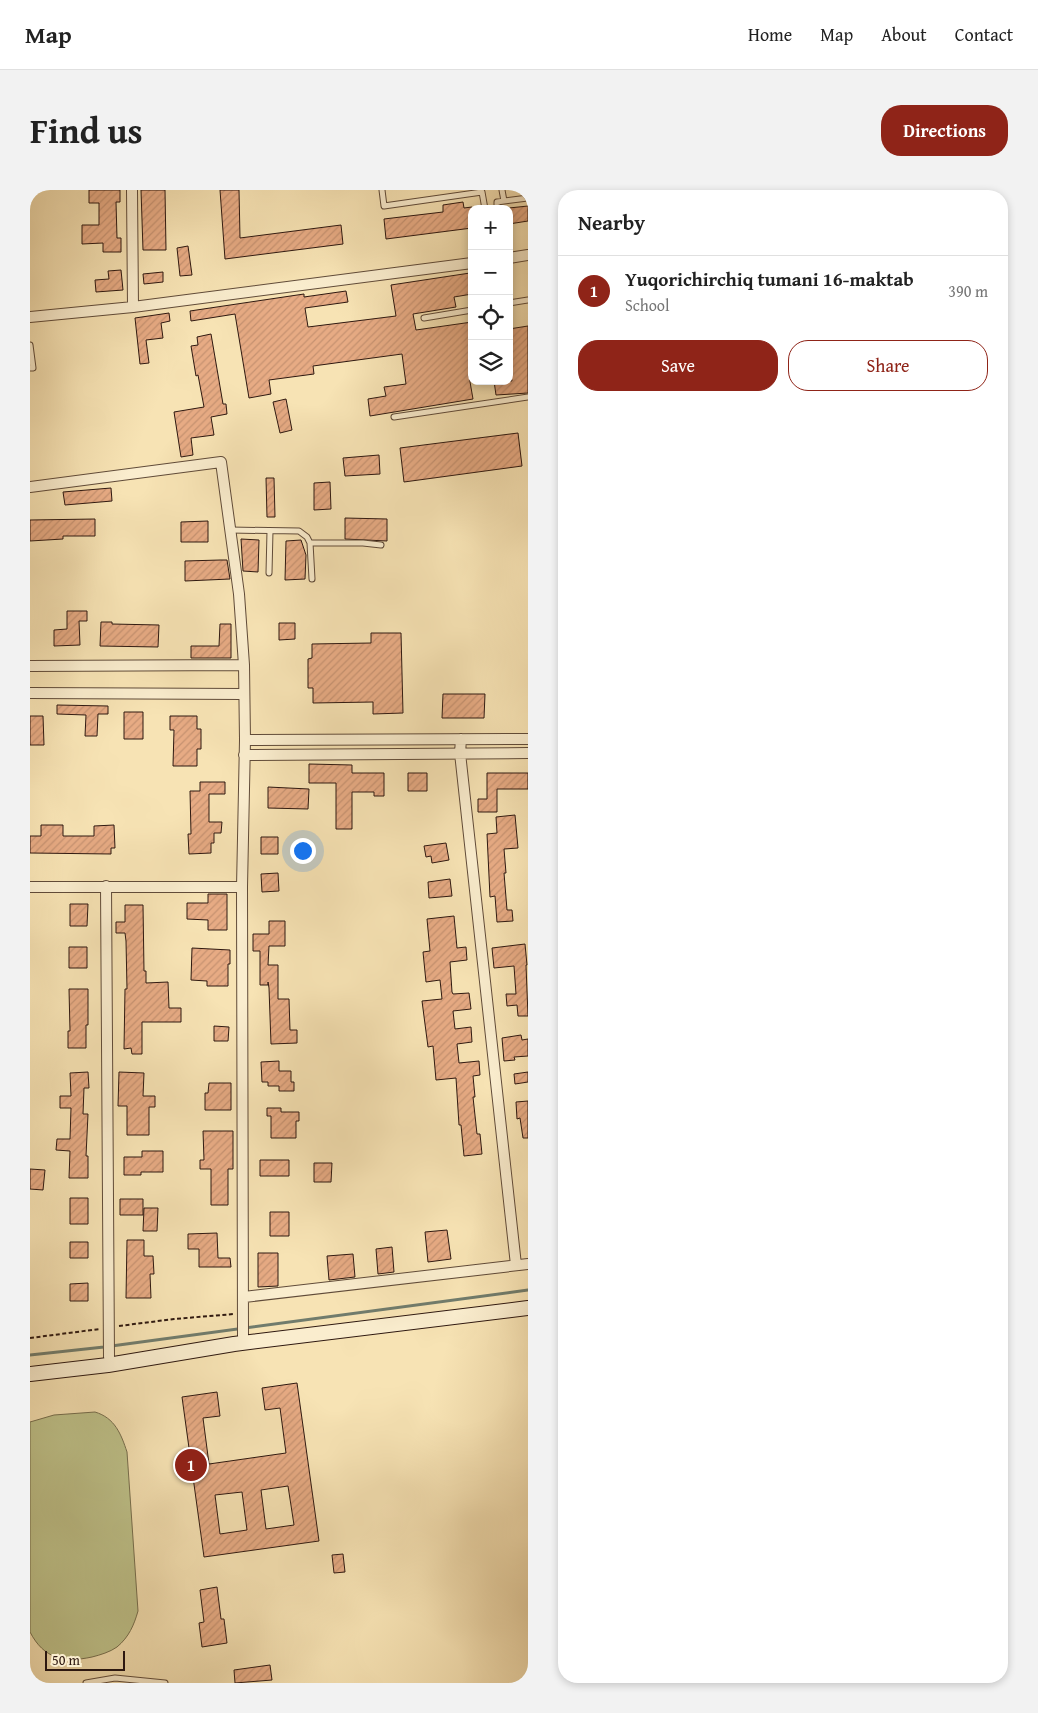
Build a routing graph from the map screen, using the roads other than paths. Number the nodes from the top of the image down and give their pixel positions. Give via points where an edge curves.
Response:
1 (132, 190) edge
2 (382, 190) edge
3 (502, 190) edge
4 (473, 192) edge
5 (528, 198) edge
6 (504, 201) junction
7 (484, 205) edge
8 (496, 205) edge
9 (528, 256) edge
10 (513, 258) edge
11 (468, 264) edge
12 (528, 300) edge
13 (513, 302) edge
14 (132, 307) junction
15 (468, 311) edge
16 (30, 317) edge
17 (424, 318) dead end
18 (30, 345) edge
19 (30, 368) edge
20 (528, 397) edge
21 (394, 417) dead end
22 (30, 487) edge
23 (229, 530) junction
24 (270, 530) junction
25 (310, 543) junction
26 (381, 545) dead end
27 (269, 573) dead end
28 (312, 579) dead end
29 (244, 665) junction
30 (30, 666) edge
31 (30, 693) edge
32 (244, 694) junction
33 (460, 739) junction
34 (528, 739) edge
35 (245, 740) junction
36 (460, 753) junction
37 (528, 753) edge
38 (244, 755) junction
39 (106, 886) junction
40 (30, 887) edge
41 (242, 887) junction
42 (528, 1264) edge
43 (516, 1265) junction
44 (244, 1297) junction
45 (528, 1301) edge
46 (528, 1308) edge
47 (243, 1335) junction
48 (109, 1353) junction
49 (30, 1366) edge
50 (30, 1374) edge
51 (86, 1683) edge
52 (165, 1683) edge

1 - 14 street
2 - 4 lane via 384,206
3 - 6 lane
4 - 7 lane via 482,192
5 - 6 lane
6 - 8 lane via 496,202
9 - 10 street
11 - 14 street
12 - 13 lane
14 - 16 street
15 - 17 lane
18 - 19 lane via 33,368
20 - 21 lane
22 - 23 street via 222,462
23 - 24 lane
23 - 29 street via 239,594
24 - 25 lane via 299,531
24 - 27 lane
25 - 26 lane
25 - 28 lane
29 - 30 street
29 - 32 street
31 - 32 street
32 - 35 street
33 - 34 street
33 - 35 street
33 - 36 street
35 - 38 street
36 - 37 street
36 - 38 street
36 - 43 street
38 - 41 street
39 - 40 street
39 - 41 street
39 - 48 street
41 - 44 street
42 - 43 street
43 - 44 street
44 - 47 street
45 - 47 main road
46 - 50 main road via 234,1344
47 - 48 main road
48 - 49 main road
51 - 52 lane via 116,1678

